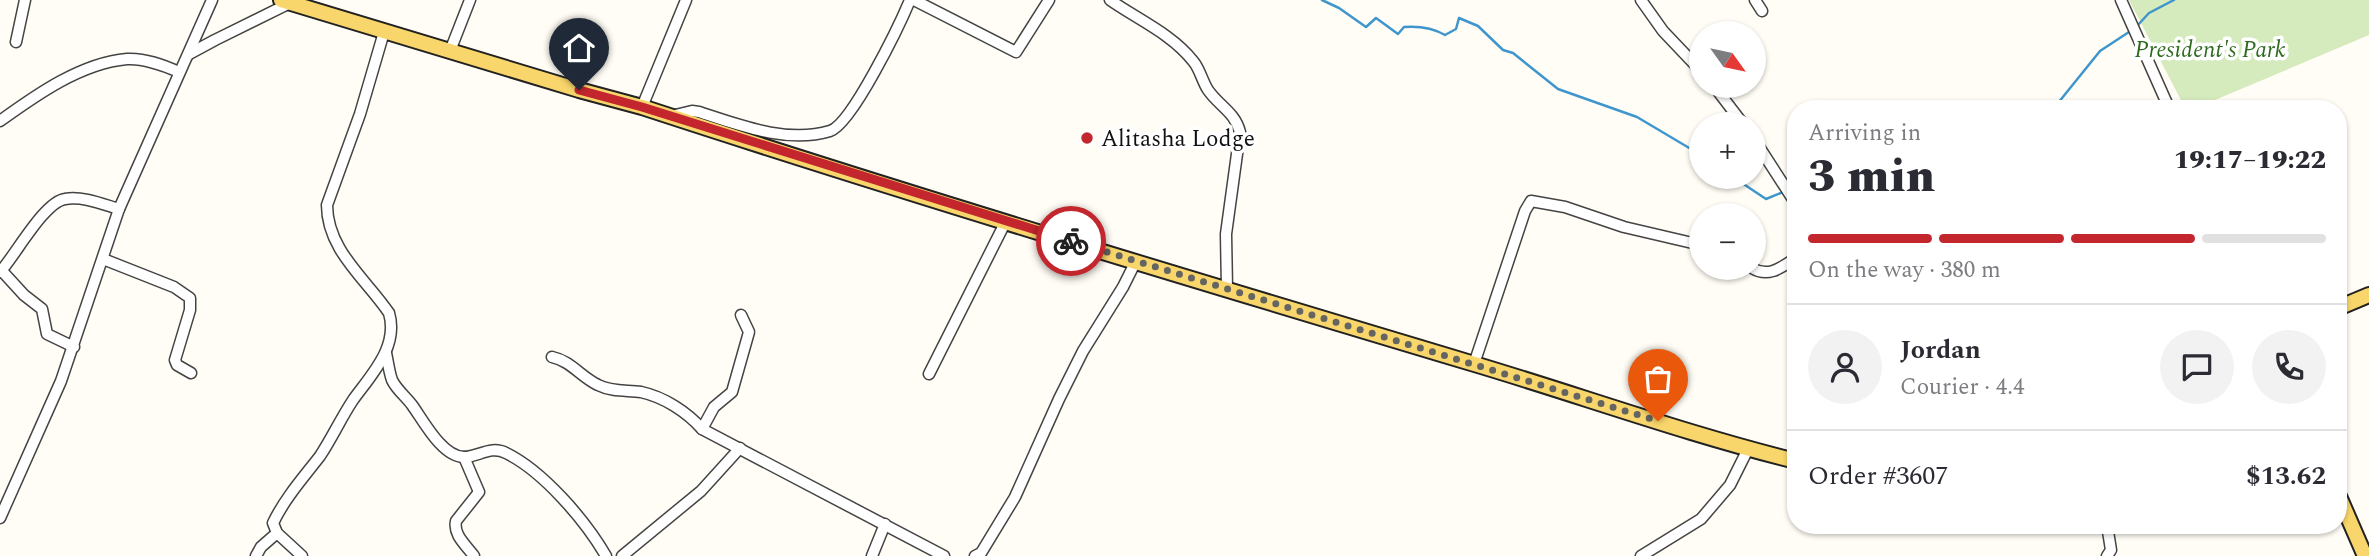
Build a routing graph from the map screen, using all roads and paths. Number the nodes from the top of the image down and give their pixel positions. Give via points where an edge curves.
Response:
1 (25, 0) edge
2 (212, 0) edge
3 (470, 0) edge
4 (686, 0) edge
5 (914, 0) edge
6 (1049, 0) edge
7 (1110, 0) edge
8 (1641, 0) edge
9 (1755, 0) edge
10 (2121, 0) edge
11 (286, 2) edge
12 (315, 6) edge
13 (1762, 11) dead end
14 (384, 32) junction
15 (16, 42) dead end
16 (450, 51) junction
17 (189, 54) junction
18 (1689, 58) edge
19 (180, 72) junction
20 (1723, 98) edge
21 (2165, 100) edge
22 (642, 107) junction
23 (1734, 112) edge
24 (671, 116) junction
25 (0, 121) edge
26 (1766, 158) edge
27 (1787, 191) edge
28 (119, 209) junction
29 (1006, 221) junction
30 (1689, 242) edge
31 (103, 260) junction
32 (1136, 261) junction
33 (1787, 263) edge
34 (1, 272) edge
35 (1766, 272) edge
36 (1227, 289) junction
37 (2369, 295) edge
38 (2347, 304) edge
39 (741, 314) dead end
40 (74, 347) junction
41 (386, 354) junction
42 (552, 357) dead end
43 (1474, 364) junction
44 (191, 373) dead end
45 (929, 374) dead end
46 (702, 429) junction
47 (740, 448) junction
48 (1748, 449) junction
49 (464, 457) junction
50 (1787, 459) edge
51 (2347, 515) edge
52 (0, 519) edge
53 (885, 524) junction
54 (277, 533) junction
55 (2108, 534) edge
56 (257, 556) edge
57 (302, 556) edge
58 (474, 556) edge
59 (606, 556) edge
60 (622, 556) edge
61 (872, 556) edge
62 (944, 556) edge
63 (975, 556) edge
64 (1641, 556) edge
65 (2107, 556) edge
66 (2365, 556) edge

1 - 15 street
2 - 17 street
3 - 16 street
4 - 22 street
5 - 6 street via 1016,52
5 - 24 street via 852,110 830,131 794,135 699,112
7 - 36 street via 1182,50 1207,88 1237,120 1240,132 1226,234
8 - 18 street
9 - 13 street
10 - 21 street
11 - 12 main road
11 - 17 street
12 - 14 main road
14 - 16 main road
14 - 41 street via 327,205 327,217 351,268 389,313
16 - 22 main road
17 - 19 street
19 - 25 street via 128,59 101,65 50,86
19 - 28 street
20 - 23 street
22 - 24 main road
24 - 29 main road
26 - 27 street
28 - 31 street
28 - 34 street via 78,198 58,201
29 - 32 main road
29 - 45 street
30 - 43 street via 1531,201
31 - 40 street
31 - 44 street via 190,298 175,359 177,366
32 - 36 main road
32 - 63 street via 1083,351 1015,497
33 - 35 street
34 - 40 street via 42,309 47,334
36 - 43 main road
37 - 38 main road
39 - 46 street via 749,332 732,392 714,407
40 - 52 street
41 - 49 street via 391,377 436,439
41 - 54 street via 282,505 273,523
42 - 46 street via 600,386 642,392 666,402 690,415
43 - 48 main road
46 - 47 street
47 - 53 street
47 - 60 street via 701,491
48 - 50 main road
48 - 64 street via 1730,485 1701,519
49 - 58 street via 479,492 455,526
49 - 59 street via 494,450 514,458 565,502
51 - 66 main road
53 - 61 street
53 - 62 street
54 - 56 street
54 - 57 street
55 - 65 street via 2111,550

